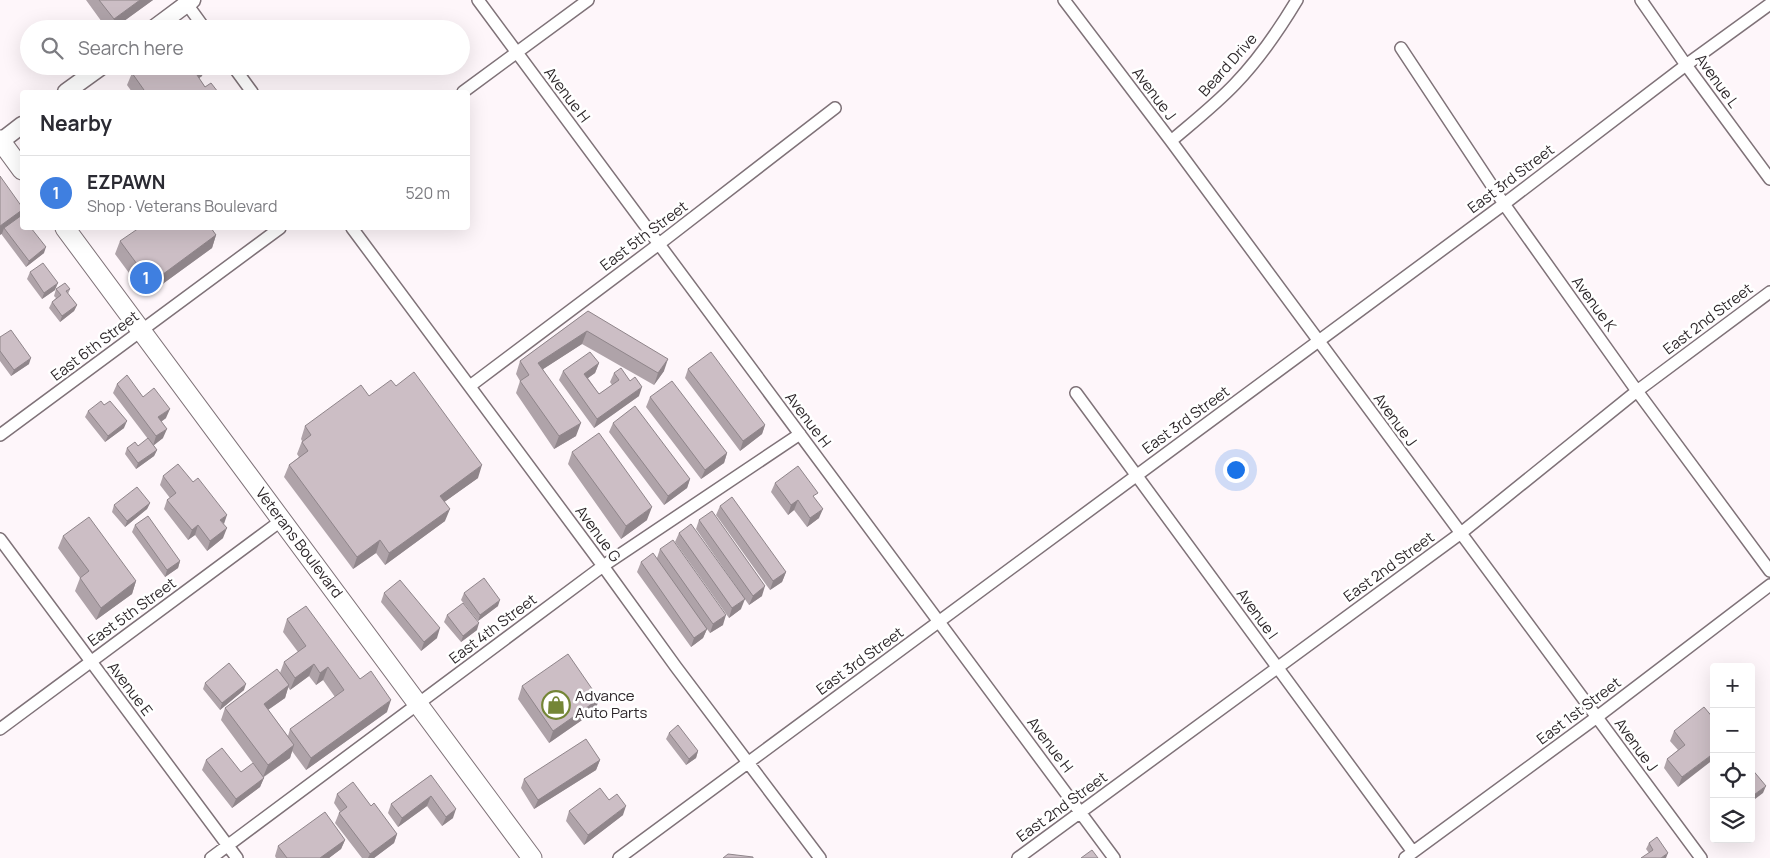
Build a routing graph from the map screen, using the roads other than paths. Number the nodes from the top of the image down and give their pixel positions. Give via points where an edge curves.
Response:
1 (478, 0) edge
2 (588, 0) edge
3 (1064, 0) edge
4 (1297, 0) edge
5 (1641, 0) edge
6 (187, 1) edge
7 (1770, 4) edge
8 (164, 20) edge
9 (199, 20) edge
10 (1401, 48) dead end
11 (516, 53) junction
12 (1686, 65) junction
13 (90, 75) edge
14 (240, 75) edge
15 (69, 90) edge
16 (251, 90) edge
17 (466, 90) edge
18 (835, 108) dead end
19 (20, 126) edge
20 (0, 141) edge
21 (1170, 141) junction
22 (20, 167) edge
23 (1770, 179) edge
24 (1504, 204) junction
25 (66, 230) edge
26 (277, 230) edge
27 (353, 230) edge
28 (659, 244) junction
29 (1770, 292) edge
30 (141, 330) junction
31 (1318, 341) junction
32 (470, 386) junction
33 (1637, 390) junction
34 (1076, 394) dead end
35 (800, 434) junction
36 (0, 435) edge
37 (1136, 475) junction
38 (282, 520) junction
39 (1461, 533) junction
40 (0, 539) edge
41 (603, 566) junction
42 (1770, 571) edge
43 (1770, 585) edge
44 (939, 621) junction
45 (91, 661) junction
46 (1278, 667) junction
47 (418, 704) junction
48 (1597, 717) junction
49 (0, 729) edge
50 (748, 762) junction
51 (1080, 812) junction
52 (228, 846) junction
53 (1409, 855) edge
54 (211, 858) edge
55 (237, 858) edge
56 (532, 858) edge
57 (619, 858) edge
58 (820, 858) edge
59 (1018, 858) edge
60 (1114, 858) edge
61 (1701, 858) edge

1 - 11 street, Avenue H
2 - 11 street
3 - 21 street, Avenue J
4 - 21 street, Beard Drive via 1264,50 1235,84
5 - 12 street, Avenue L
6 - 8 street
6 - 9 street
7 - 12 street, East 3rd Street
10 - 24 street, Avenue K
11 - 17 street
11 - 28 street, Avenue H
12 - 23 street, Avenue L
12 - 24 street, East 3rd Street
13 - 15 street
14 - 16 street
18 - 28 street, East 5th Street
19 - 20 street
20 - 22 main road
21 - 31 street, Avenue J
24 - 31 street, East 3rd Street
24 - 33 street, Avenue K
25 - 30 main road, Veterans Boulevard
26 - 30 street, East 6th Street
27 - 32 street, Avenue G
28 - 32 street, East 5th Street
28 - 35 street, Avenue H
29 - 33 street, East 2nd Street
30 - 36 street, East 6th Street
30 - 38 main road, Veterans Boulevard
31 - 37 street, East 3rd Street
31 - 39 street, Avenue J
32 - 41 street, Avenue G
33 - 39 street, East 2nd Street
33 - 42 street, Avenue K
34 - 37 street, Avenue I
35 - 41 street, East 4th Street
35 - 44 street, Avenue H
37 - 44 street, East 3rd Street
37 - 46 street, Avenue I
38 - 45 street, East 5th Street
38 - 47 main road, Veterans Boulevard
39 - 46 street, East 2nd Street
39 - 48 street, Avenue J
40 - 45 street, Avenue E
41 - 47 street, East 4th Street
41 - 50 street, Avenue G
43 - 48 street, East 1st Street
44 - 50 street, East 3rd Street
44 - 51 street, Avenue H
45 - 49 street, East 5th Street
45 - 52 street, Avenue E
46 - 51 street, East 2nd Street
46 - 53 street, Avenue I
47 - 52 street, East 4th Street
47 - 56 main road, Veterans Boulevard
48 - 53 street, East 1st Street
48 - 61 street, Avenue J
50 - 57 street, East 3rd Street
50 - 58 street, Avenue G
51 - 59 street, East 2nd Street
51 - 60 street, Avenue H
52 - 54 street, East 4th Street
52 - 55 street, Avenue E

